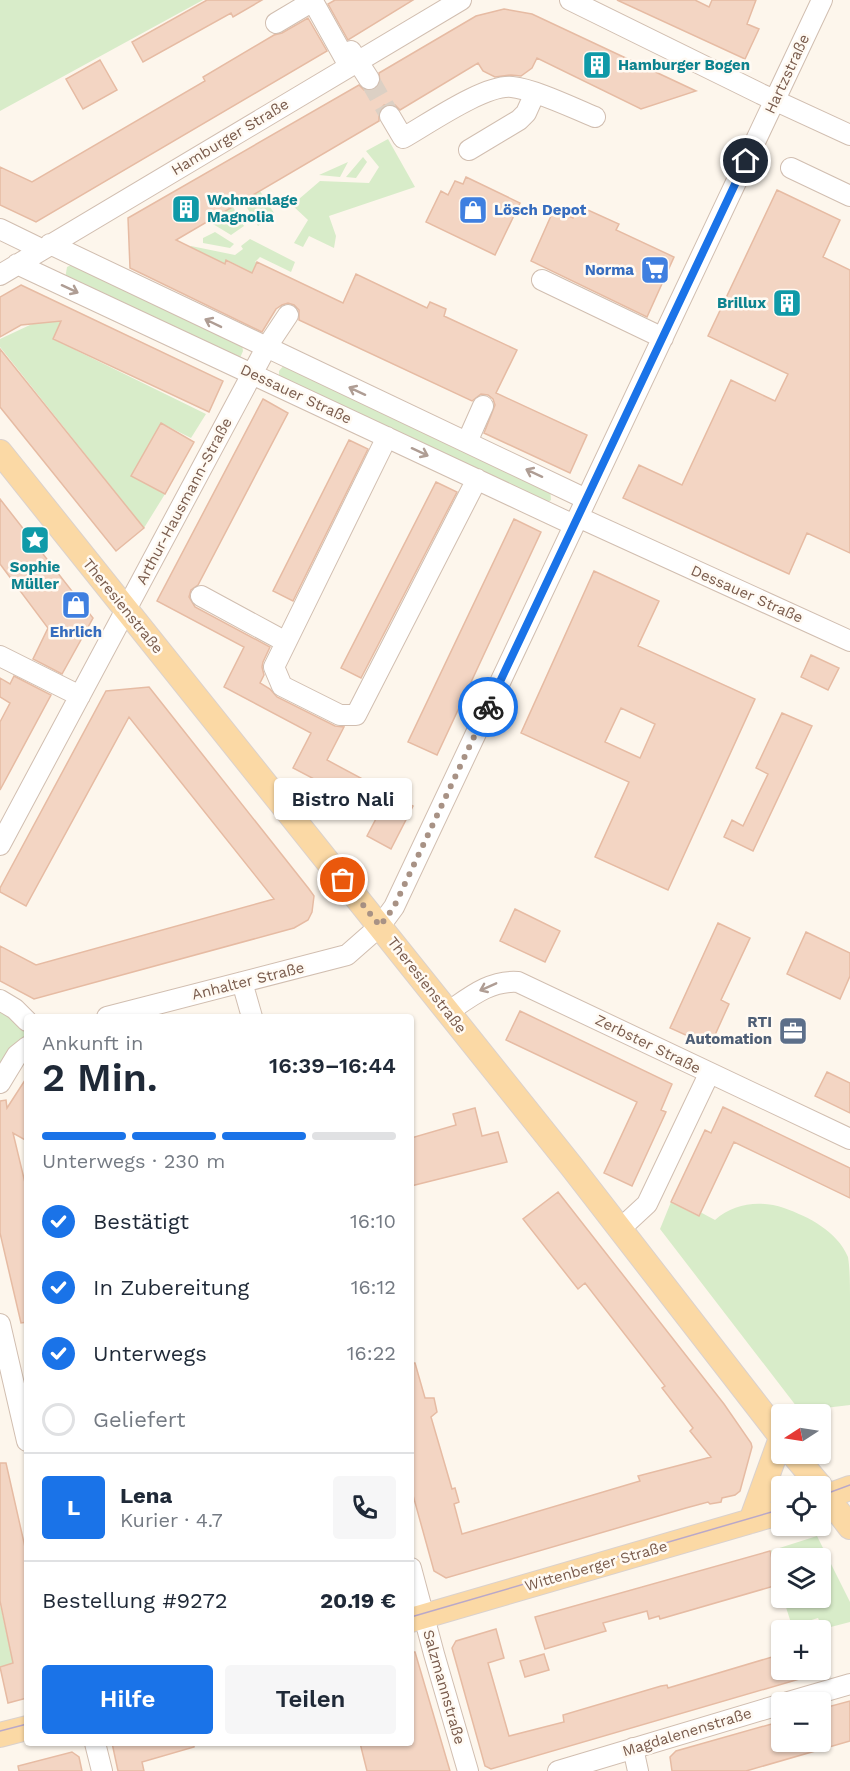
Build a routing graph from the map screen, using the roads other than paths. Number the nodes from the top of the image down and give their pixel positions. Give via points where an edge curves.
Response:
1 (461, 0) edge
2 (570, 0) edge
3 (822, 0) edge
4 (326, 9) dead end
5 (276, 23) dead end
6 (353, 64) junction
7 (369, 80) tunnel mouth
8 (535, 93) junction
9 (775, 100) junction
10 (390, 116) tunnel mouth
11 (595, 117) dead end
12 (850, 135) edge
13 (469, 150) dead end
14 (791, 168) dead end
15 (850, 196) edge
16 (0, 229) edge
17 (46, 247) junction
18 (17, 264) junction
19 (0, 275) edge
20 (542, 280) dead end
21 (288, 315) dead end
22 (663, 338) junction
23 (266, 348) junction
24 (253, 373) junction
25 (483, 406) dead end
26 (387, 437) junction
27 (467, 442) junction
28 (0, 453) edge
29 (477, 479) junction
30 (586, 499) junction
31 (576, 521) junction
32 (201, 596) dead end
33 (126, 610) junction
34 (850, 640) edge
35 (286, 642) junction
36 (0, 656) edge
37 (80, 696) junction
38 (0, 844) edge
39 (380, 926) junction
40 (242, 982) junction
41 (0, 1000) edge
42 (448, 1012) junction
43 (119, 1014) edge
44 (251, 1014) edge
45 (24, 1018) edge
46 (24, 1049) edge
47 (709, 1074) junction
48 (0, 1083) edge
49 (850, 1139) edge
50 (620, 1229) junction
51 (0, 1324) edge
52 (771, 1425) edge
53 (24, 1428) edge
54 (772, 1464) edge
55 (850, 1488) edge
56 (831, 1491) edge
57 (831, 1504) edge
58 (771, 1515) edge
59 (751, 1521) junction
60 (850, 1527) edge
61 (414, 1589) edge
62 (418, 1618) edge
63 (850, 1684) edge
64 (822, 1692) edge
65 (771, 1707) edge
66 (24, 1729) edge
67 (0, 1735) edge
68 (96, 1746) edge
69 (633, 1748) junction
70 (102, 1771) edge
71 (468, 1771) edge
72 (558, 1771) edge
73 (638, 1771) edge

1 - 6 street, Hamburger Straße
2 - 9 street
3 - 9 street, Hartzstraße
4 - 6 street
5 - 6 street via 308,4 315,5
6 - 7 street
6 - 17 street, Hamburger Straße
8 - 10 street via 511,87 490,89 406,143
8 - 11 street
8 - 13 street via 519,120
9 - 12 street
9 - 22 street, Hartzstraße
14 - 15 street
16 - 17 street, Dessauer Straße
17 - 18 street, Hamburger Straße
23 -> 17 street, Dessauer Straße
18 - 19 street, Hamburger Straße
18 -> 24 street, Dessauer Straße
20 - 22 street
21 - 23 street, Arthur-Hausmann-Straße
22 - 30 street, Hartzstraße
23 - 24 street, Arthur-Hausmann-Straße
27 -> 23 street, Dessauer Straße
24 - 26 street, Dessauer Straße
24 - 33 street, Arthur-Hausmann-Straße
25 - 27 street
26 -> 29 street, Dessauer Straße
26 - 35 street
30 -> 27 street, Dessauer Straße
28 - 33 main road, Theresienstraße
29 - 31 street, Dessauer Straße
29 - 35 street via 356,715 340,715 282,686 274,667
30 - 31 street, Hartzstraße
31 - 34 street, Dessauer Straße
31 - 39 street, Hartzstraße via 394,907
32 - 35 street
33 - 37 street, Arthur-Hausmann-Straße
33 - 39 main road, Theresienstraße
36 - 37 street
37 - 38 street, Arthur-Hausmann-Straße
39 - 40 street, Anhalter Straße via 346,955
39 - 42 main road, Theresienstraße
40 - 43 street, Anhalter Straße
40 - 44 street
41 - 45 street
47 -> 42 street, Zerbster Straße via 518,982 496,983
42 - 50 main road, Theresienstraße
46 - 48 street
47 - 49 street, Zerbster Straße
47 - 50 street via 647,1204
50 - 52 main road, Theresienstraße
51 - 53 street
54 - 59 main road
55 - 56 main road
57 - 60 main road
58 - 59 main road, Wittenberger Straße
59 - 62 main road, Wittenberger Straße
61 - 62 street, Salzmannstraße
62 - 71 street, Salzmannstraße
63 - 64 street
65 - 69 street, Magdalenenstraße
66 - 67 main road
68 - 70 street
69 - 72 street, Magdalenenstraße
69 - 73 street

